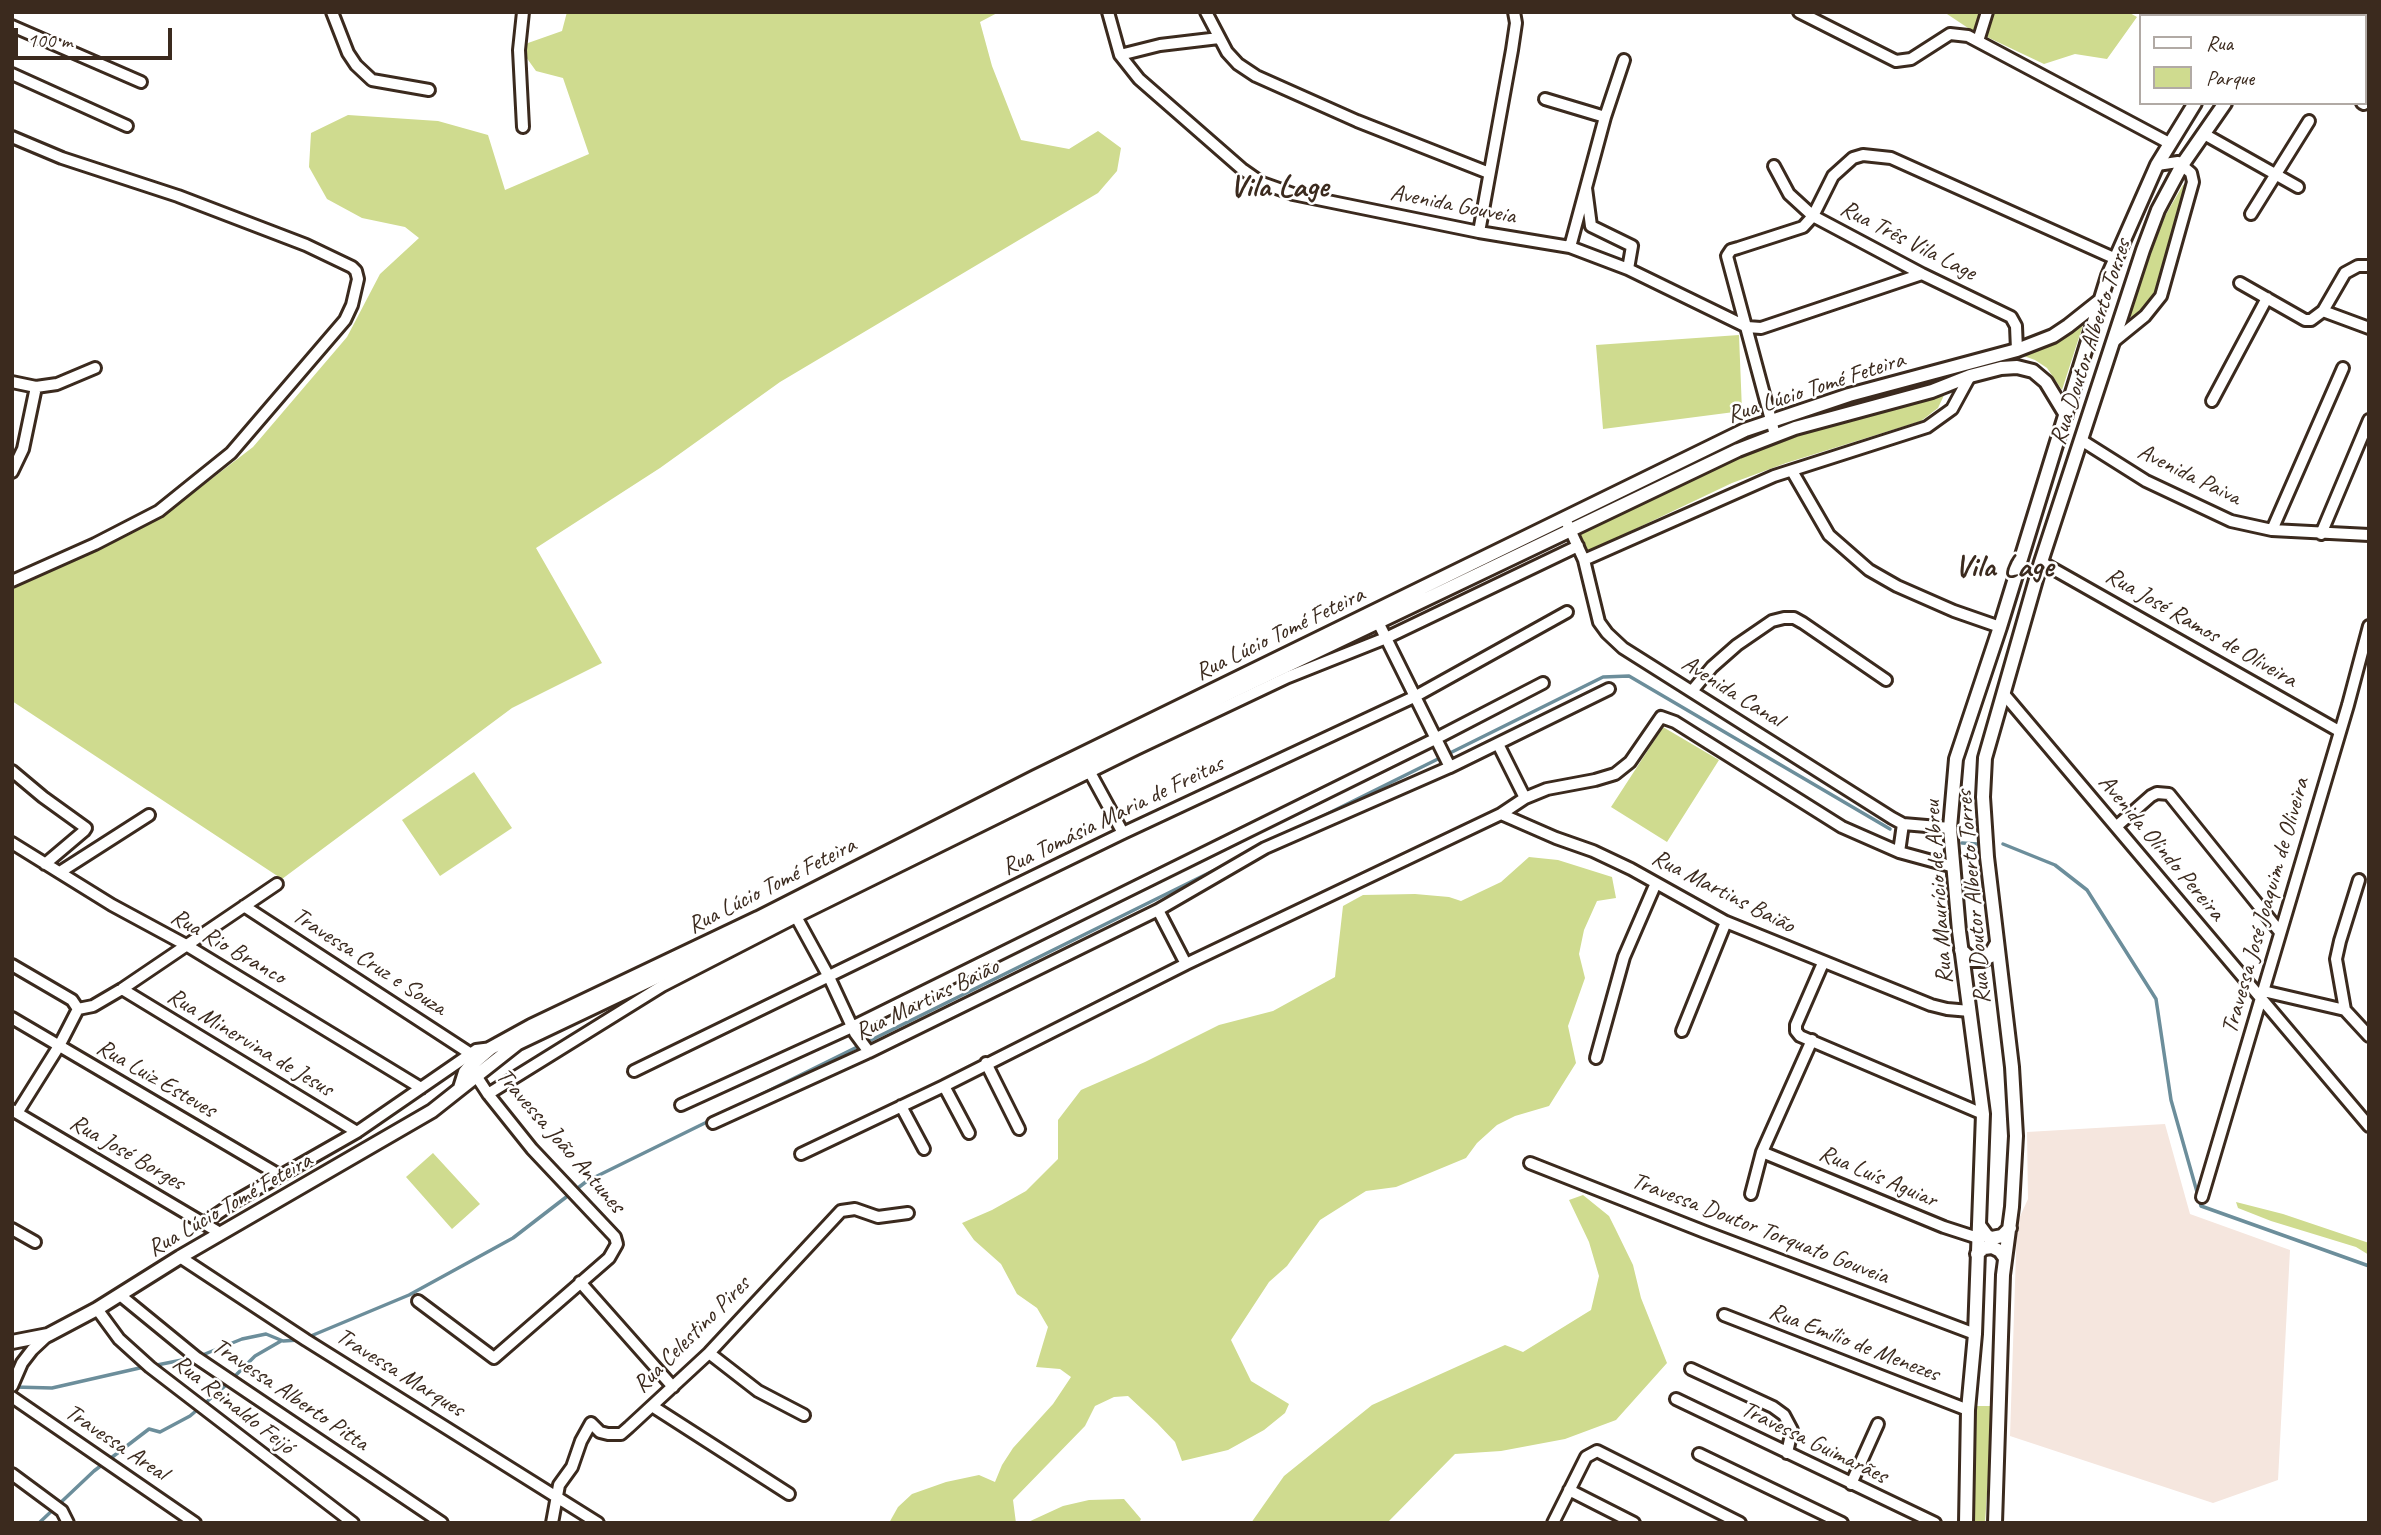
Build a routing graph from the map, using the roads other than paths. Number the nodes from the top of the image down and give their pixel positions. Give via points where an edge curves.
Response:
1 (332, 12) edge
2 (523, 12) edge
3 (1108, 12) edge
4 (1206, 12) edge
5 (1514, 12) edge
6 (1799, 12) edge
7 (1987, 12) edge
8 (12, 26) edge
9 (1219, 38) junction
10 (1978, 41) junction
11 (1120, 55) junction
12 (1624, 60) dead end
13 (12, 74) edge
14 (141, 82) dead end
15 (429, 90) dead end
16 (1545, 99) dead end
17 (2194, 105) edge
18 (2224, 105) edge
19 (1605, 117) junction
20 (2309, 121) dead end
21 (127, 126) dead end
22 (523, 127) dead end
23 (2204, 134) junction
24 (12, 137) edge
25 (2169, 143) junction
26 (2157, 165) junction
27 (2182, 165) junction
28 (1774, 166) dead end
29 (1489, 173) junction
30 (2275, 174) junction
31 (1585, 186) junction
32 (2298, 187) dead end
33 (2251, 214) dead end
34 (1813, 216) junction
35 (1479, 232) junction
36 (1570, 247) junction
37 (2116, 259) junction
38 (2367, 266) edge
39 (1628, 269) junction
40 (1922, 274) junction
41 (2240, 283) dead end
42 (2267, 298) junction
43 (2102, 299) junction
44 (2323, 311) junction
45 (1747, 327) junction
46 (2369, 328) edge
47 (2113, 342) junction
48 (2017, 350) junction
49 (95, 368) dead end
50 (2343, 368) dead end
51 (1970, 376) junction
52 (12, 382) edge
53 (36, 387) junction
54 (2212, 401) dead end
55 (2066, 415) junction
56 (2369, 420) edge
57 (1771, 421) junction
58 (1775, 435) junction
59 (2081, 440) junction
60 (1793, 471) junction
61 (12, 472) edge
62 (1564, 517) junction
63 (2272, 530) junction
64 (1571, 531) junction
65 (2321, 534) junction
66 (2369, 535) edge
67 (1578, 546) junction
68 (1584, 560) junction
69 (2041, 562) junction
70 (12, 581) edge
71 (1567, 612) dead end
72 (1376, 617) junction
73 (2369, 626) edge
74 (2000, 627) junction
75 (1386, 638) junction
76 (1886, 680) dead end
77 (1544, 683) dead end
78 (1609, 689) dead end
79 (1692, 691) junction
80 (2003, 693) junction
81 (1416, 696) junction
82 (2339, 731) junction
83 (1438, 741) junction
84 (1498, 744) junction
85 (1448, 762) junction
86 (1085, 765) junction
87 (12, 771) edge
88 (1525, 798) junction
89 (1502, 814) junction
90 (149, 815) dead end
91 (1903, 824) junction
92 (2117, 826) junction
93 (1950, 828) junction
94 (1123, 833) junction
95 (12, 843) edge
96 (1899, 852) junction
97 (45, 864) junction
98 (1954, 867) junction
99 (60, 873) junction
100 (2359, 880) dead end
101 (1656, 883) junction
102 (277, 884) dead end
103 (244, 906) junction
104 (792, 910) junction
105 (1158, 910) junction
106 (1726, 922) junction
107 (2280, 932) junction
108 (1997, 943) junction
109 (186, 945) junction
110 (1961, 950) junction
111 (1823, 962) junction
112 (1186, 964) junction
113 (12, 965) edge
114 (829, 978) junction
115 (122, 989) junction
116 (2262, 996) junction
117 (78, 1009) junction
118 (1970, 1010) junction
119 (2345, 1010) junction
120 (12, 1018) edge
121 (853, 1030) junction
122 (1682, 1031) dead end
123 (2369, 1036) edge
124 (1812, 1040) junction
125 (59, 1046) junction
126 (867, 1049) junction
127 (1596, 1058) dead end
128 (985, 1063) junction
129 (472, 1065) junction
130 (634, 1071) dead end
131 (944, 1086) junction
132 (421, 1088) junction
133 (488, 1094) junction
134 (681, 1105) dead end
135 (901, 1106) junction
136 (15, 1111) edge
137 (1983, 1114) junction
138 (713, 1123) dead end
139 (2369, 1126) edge
140 (1019, 1129) dead end
141 (357, 1132) junction
142 (969, 1133) dead end
143 (924, 1149) dead end
144 (1762, 1152) junction
145 (802, 1154) dead end
146 (1531, 1163) dead end
147 (279, 1175) junction
148 (1751, 1194) dead end
149 (2202, 1197) dead end
150 (908, 1213) dead end
151 (204, 1223) junction
152 (2010, 1227) junction
153 (12, 1229) edge
154 (1978, 1232) junction
155 (220, 1233) junction
156 (35, 1242) dead end
157 (1977, 1254) junction
158 (180, 1257) junction
159 (2005, 1258) junction
160 (580, 1282) junction
161 (120, 1295) junction
162 (418, 1301) dead end
163 (96, 1309) junction
164 (1724, 1315) dead end
165 (1975, 1334) junction
166 (48, 1335) junction
167 (13, 1342) edge
168 (709, 1353) junction
169 (1691, 1368) dead end
170 (673, 1387) junction
171 (13, 1389) edge
172 (1676, 1399) dead end
173 (652, 1406) junction
174 (1968, 1410) junction
175 (804, 1415) dead end
176 (1878, 1424) dead end
177 (1787, 1452) junction
178 (1699, 1454) dead end
179 (12, 1474) edge
180 (1851, 1484) junction
181 (1569, 1490) junction
182 (556, 1494) junction
183 (789, 1494) dead end
184 (68, 1523) edge
185 (195, 1523) edge
186 (353, 1523) edge
187 (442, 1523) edge
188 (552, 1523) edge
189 (598, 1523) edge
190 (1553, 1523) edge
191 (1634, 1523) edge
192 (1740, 1523) edge
193 (1842, 1523) edge
194 (1935, 1523) edge
195 (1966, 1523) edge
196 (1995, 1523) edge

1 - 15 street via 348,53 372,80
2 - 22 street via 519,50
3 - 11 street, Avenida Gouveia
4 - 9 street
5 - 29 street via 1516,23
6 - 10 street via 1896,61 1911,58 1950,34
7 - 10 street
8 - 14 street
9 - 11 street
9 - 29 street via 1238,64 1274,85
10 - 25 street
11 - 35 street, Avenida Gouveia via 1154,93 1262,183 1293,194
12 - 19 street
13 - 21 street
16 - 19 street
17 - 25 main road, Rua Maurício de Abreu
18 - 23 main road, Rua Doutor Alberto Torres
19 - 31 street
20 - 30 street
23 - 27 main road, Rua Doutor Alberto Torres
23 - 30 street
24 - 70 street via 306,245 352,267 358,279 345,320 231,453 159,511
25 - 26 main road, Rua Maurício de Abreu
26 - 27 street
26 - 37 main road, Rua Maurício de Abreu
27 - 47 main road, Rua Doutor Alberto Torres via 2158,210
27 - 47 street via 2193,182 2161,296
28 - 34 street, Rua Três Vila Lage via 1789,194
29 - 35 street
30 - 32 street
30 - 33 street
31 - 36 street
31 - 39 street via 1591,226 1632,246
34 - 37 street via 1833,176 1845,164 1863,155 1878,156
34 - 40 street, Rua Três Vila Lage
34 - 45 street via 1803,227 1731,250 1727,256
35 - 36 street, Avenida Gouveia
36 - 39 street, Avenida Gouveia
37 - 43 main road, Rua Maurício de Abreu
38 - 44 street via 2345,273
39 - 45 street, Avenida Gouveia
40 - 45 street via 1761,328
40 - 48 street, Rua Três Vila Lage via 2011,317
41 - 42 street
42 - 44 street via 2305,320
42 - 54 street
43 - 48 main road, Rua Lúcio Tomé Feteira via 2068,326
43 - 55 main road, Rua Maurício de Abreu
44 - 46 street
45 - 57 street
47 - 59 main road, Rua Doutor Alberto Torres
48 - 57 main road, Rua Lúcio Tomé Feteira
49 - 53 street via 57,384
50 - 63 street
51 - 55 main road, Rua Lúcio Tomé Feteira via 2001,368 2033,371 2046,382
51 - 58 main road, Rua Lúcio Tomé Feteira via 1933,391
51 - 60 street via 1952,409 1927,427
52 - 53 street
53 - 61 street via 23,449
55 - 74 main road, Rua Maurício de Abreu
56 - 65 street
57 - 58 street
57 - 62 main road, Rua Lúcio Tomé Feteira
58 - 64 main road, Rua Lúcio Tomé Feteira
59 - 63 street, Avenida Paiva via 2183,500 2231,521
59 - 69 main road, Rua Doutor Alberto Torres
60 - 68 street
60 - 74 street via 1829,535 1869,570 1942,606
62 - 64 street, Avenida Canal
62 - 72 main road, Rua Lúcio Tomé Feteira
63 - 65 street, Avenida Paiva
64 - 67 street, Avenida Canal
64 - 72 main road, Rua Lúcio Tomé Feteira
65 - 66 street, Avenida Paiva
67 - 68 street, Avenida Canal
67 - 75 street
68 - 79 street, Avenida Canal via 1599,622 1607,633
69 - 80 main road, Rua Doutor Alberto Torres
69 - 82 street, Rua José Ramos de Oliveira
71 - 81 street, Rua Tomásia Maria de Freitas
72 - 75 street
72 - 86 main road, Rua Lúcio Tomé Feteira
73 - 82 street, Travessa José Joaquim de Oliveira
74 - 93 main road, Rua Maurício de Abreu via 1956,759
75 - 81 street
75 - 86 street
76 - 79 street via 1803,623 1784,618 1737,645
77 - 83 street
78 - 84 street, Rua Martins Baião
79 - 91 street, Avenida Canal
80 - 92 street, Avenida Olindo Pereira
80 - 108 main road, Rua Doutor Alberto Torres via 1983,778
81 - 83 street
81 - 94 street, Rua Tomásia Maria de Freitas
82 - 107 street, Travessa José Joaquim de Oliveira
83 - 85 street
83 - 121 street
84 - 85 street, Rua Martins Baião
84 - 88 street
85 - 105 street, Rua Martins Baião via 1265,848
86 - 94 street
86 - 104 main road, Rua Lúcio Tomé Feteira
87 - 97 street via 85,825 85,831
88 - 89 street
88 - 96 street via 1615,774 1630,762 1661,717 1842,827
89 - 101 street, Rua Martins Baião
89 - 112 street
90 - 99 street
91 - 93 street, Avenida Canal
91 - 96 street
92 - 107 street via 2151,796 2169,794
92 - 116 street, Avenida Olindo Pereira
93 - 98 main road, Rua Maurício de Abreu
94 - 114 street, Rua Tomásia Maria de Freitas
95 - 97 street, Rua Rio Branco
96 - 98 street
97 - 99 street, Rua Rio Branco
98 - 110 main road, Rua Maurício de Abreu
99 - 109 street, Rua Rio Branco
100 - 119 street via 2336,959
101 - 106 street, Rua Martins Baião
101 - 127 street via 1624,957
102 - 103 street
103 - 109 street
103 - 129 street, Travessa Cruz e Souza
104 - 114 street
104 - 129 main road, Rua Lúcio Tomé Feteira
104 - 133 street
105 - 112 street
105 - 126 street, Rua Martins Baião
106 - 111 street, Rua Martins Baião
106 - 122 street
107 - 116 street, Travessa José Joaquim de Oliveira
108 - 110 main road via 1983,960 1972,960
108 - 152 main road, Rua Doutor Alberto Torres via 2016,1136
109 - 115 street
109 - 132 street, Rua Rio Branco
110 - 118 main road, Rua Maurício de Abreu
111 - 118 street, Rua Martins Baião via 1931,1005
111 - 124 street via 1796,1025 1800,1036
112 - 128 street
113 - 117 street via 72,1000
114 - 121 street
114 - 130 street, Rua Tomásia Maria de Freitas
115 - 117 street
115 - 141 street, Rua Minervina de Jesus
116 - 119 street
116 - 139 street, Avenida Olindo Pereira
116 - 149 street, Travessa José Joaquim de Oliveira
117 - 125 street
118 - 137 main road, Rua Maurício de Abreu
119 - 123 street
120 - 125 street, Rua Luiz Esteves
121 - 126 street
121 - 134 street
124 - 137 street
124 - 144 street
125 - 136 street
125 - 147 street, Rua Luiz Esteves
126 - 138 street, Rua Martins Baião
128 - 131 street
128 - 140 street
129 - 132 street, Rua Lúcio Tomé Feteira
129 - 133 street, Travessa João Antunes
129 - 155 main road, Rua Lúcio Tomé Feteira via 460,1088 432,1111
131 - 135 street
131 - 142 street
132 - 141 street, Rua Lúcio Tomé Feteira
133 - 160 street, Travessa João Antunes via 532,1149 615,1237 617,1244 608,1258
135 - 143 street
135 - 145 street
136 - 151 street, Rua José Borges
137 - 154 main road, Rua Maurício de Abreu
141 - 147 street, Rua Lúcio Tomé Feteira
144 - 148 street
144 - 154 street, Rua Luís Aguiar via 1944,1227
146 - 165 street, Travessa Doutor Torquato Gouveia
147 - 151 street, Rua Lúcio Tomé Feteira
150 - 168 street, Rua Celestino Pires via 878,1217 855,1209 841,1211
151 - 155 street, Rua José Borges
152 - 154 main road via 2002,1236 1992,1238
152 - 159 main road, Rua Doutor Alberto Torres
153 - 156 street
154 - 157 main road, Rua Maurício de Abreu
155 - 158 main road, Rua Lúcio Tomé Feteira
157 - 159 main road via 1992,1247
157 - 165 main road, Rua Maurício de Abreu
158 - 161 main road, Rua Lúcio Tomé Feteira
158 - 182 street, Travessa Marques
159 - 196 main road, Rua Doutor Alberto Torres
160 - 162 street, Travessa João Antunes via 494,1357
160 - 170 street
161 - 163 main road, Rua Lúcio Tomé Feteira
161 - 187 street, Travessa Alberto Pitta via 197,1358
163 - 166 main road, Rua Lúcio Tomé Feteira
163 - 186 street, Rua Reinaldo Feijó via 119,1339 150,1367
164 - 174 street, Rua Emílio de Menezes
165 - 174 main road, Rua Maurício de Abreu
166 - 167 main road, Rua Lúcio Tomé Feteira
166 - 171 street via 22,1363
168 - 170 street, Rua Celestino Pires
168 - 175 street via 758,1391
169 - 177 street via 1784,1415 1792,1430
170 - 173 street, Rua Celestino Pires
171 - 185 street, Travessa Areal via 95,1455
172 - 177 street, Travessa Guimarães
173 - 182 street, Rua Celestino Pires via 621,1434 600,1432 591,1423
173 - 183 street
174 - 195 main road, Rua Maurício de Abreu
176 - 180 street
177 - 180 street, Travessa Guimarães
178 - 193 street
179 - 184 street via 62,1511
180 - 194 street, Travessa Guimarães
181 - 190 street
181 - 191 street
181 - 192 street via 1586,1457 1597,1451
182 - 188 street, Rua Celestino Pires
182 - 189 street, Travessa Marques

